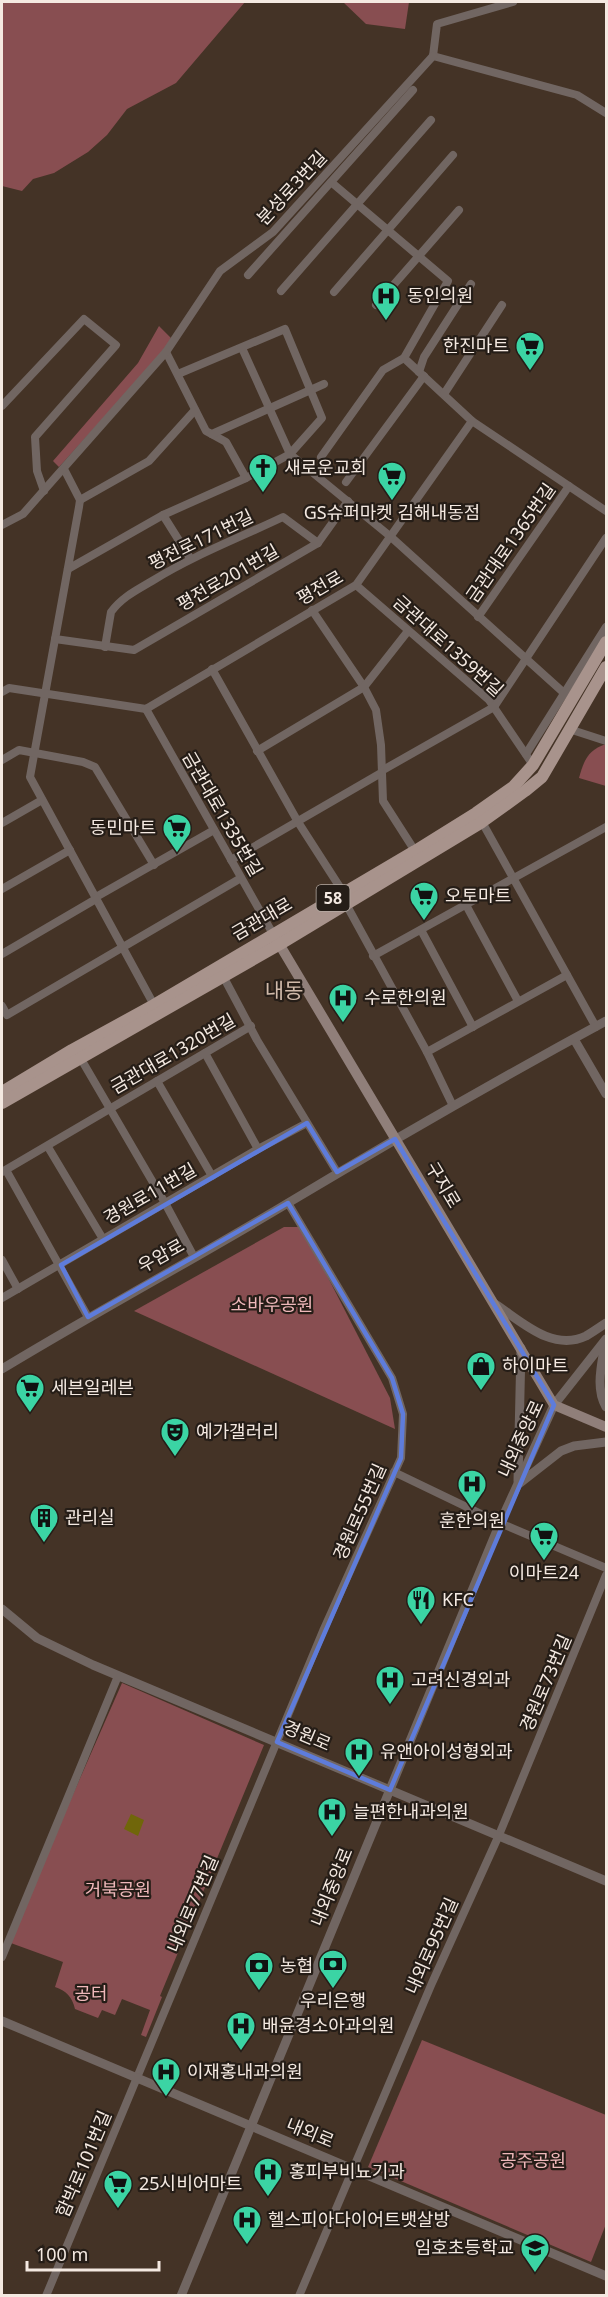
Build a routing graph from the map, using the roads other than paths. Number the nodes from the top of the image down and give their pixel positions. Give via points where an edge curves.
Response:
1 (513, 2) edge
2 (433, 56) junction
3 (413, 90) dead end
4 (606, 113) edge
5 (431, 120) dead end
6 (453, 155) dead end
7 (331, 182) junction
8 (357, 205) junction
9 (459, 210) dead end
10 (387, 230) junction
11 (417, 255) junction
12 (248, 275) dead end
13 (471, 284) dead end
14 (281, 291) dead end
15 (334, 292) dead end
16 (376, 305) dead end
17 (502, 305) dead end
18 (242, 348) junction
19 (166, 351) junction
20 (404, 358) junction
21 (178, 374) junction
22 (422, 374) junction
23 (324, 384) dead end
24 (312, 390) junction
25 (444, 394) junction
26 (2, 406) edge
27 (269, 408) junction
28 (195, 410) junction
29 (472, 421) junction
30 (212, 434) junction
31 (290, 454) junction
32 (321, 457) dead end
33 (63, 469) junction
34 (246, 478) junction
35 (346, 482) dead end
36 (569, 486) junction
37 (44, 491) junction
38 (80, 500) junction
39 (348, 501) junction
40 (606, 511) edge
41 (163, 515) junction
42 (2, 525) edge
43 (391, 537) junction
44 (606, 538) edge
45 (318, 543) junction
46 (190, 558) junction
47 (68, 569) junction
48 (356, 585) junction
49 (312, 610) junction
50 (478, 617) junction
51 (606, 627) edge
52 (408, 631) junction
53 (55, 639) junction
54 (606, 642) edge
55 (105, 647) junction
56 (525, 658) junction
57 (606, 667) edge
58 (212, 669) junction
59 (586, 675) junction
60 (603, 680) edge
61 (364, 687) junction
62 (2, 692) edge
63 (45, 693) junction
64 (564, 693) junction
65 (494, 707) junction
66 (146, 709) junction
67 (569, 729) junction
68 (606, 741) edge
69 (257, 751) junction
70 (34, 753) junction
71 (526, 754) junction
72 (2, 760) edge
73 (533, 765) junction
74 (382, 772) junction
75 (42, 800) junction
76 (298, 822) junction
77 (482, 822) junction
78 (2, 823) edge
79 (606, 827) edge
80 (214, 830) junction
81 (70, 850) junction
82 (415, 851) junction
83 (231, 860) junction
84 (154, 865) junction
85 (242, 878) junction
86 (514, 879) junction
87 (2, 889) edge
88 (96, 898) junction
89 (344, 898) junction
90 (466, 905) junction
91 (421, 930) junction
92 (276, 939) junction
93 (122, 948) junction
94 (2, 954) edge
95 (373, 956) junction
96 (567, 975) junction
97 (223, 976) junction
98 (518, 1001) junction
99 (154, 1005) junction
100 (2, 1006) edge
101 (606, 1021) edge
102 (251, 1026) junction
103 (473, 1027) junction
104 (596, 1027) junction
105 (574, 1039) junction
106 (427, 1052) junction
107 (205, 1053) junction
108 (81, 1059) junction
109 (157, 1081) junction
110 (3, 1086) edge
111 (606, 1094) edge
112 (2, 1103) edge
113 (453, 1106) junction
114 (110, 1108) junction
115 (307, 1123) junction
116 (395, 1139) junction
117 (48, 1147) junction
118 (258, 1149) junction
119 (4, 1171) edge
120 (337, 1172) junction
121 (212, 1176) junction
122 (165, 1203) junction
123 (288, 1203) junction
124 (103, 1239) junction
125 (194, 1257) junction
126 (2, 1260) edge
127 (61, 1265) junction
128 (18, 1289) junction
129 (2, 1298) edge
130 (495, 1304) junction
131 (88, 1317) junction
132 (606, 1323) edge
133 (606, 1340) edge
134 (521, 1348) junction
135 (2, 1369) edge
136 (554, 1405) junction
137 (606, 1407) edge
138 (606, 1427) edge
139 (606, 1442) edge
140 (394, 1472) junction
141 (518, 1485) junction
142 (500, 1523) junction
143 (606, 1568) edge
144 (606, 1575) edge
145 (2, 1609) edge
146 (118, 1676) junction
147 (277, 1742) junction
148 (390, 1790) junction
149 (499, 1835) junction
150 (606, 1881) edge
151 (2, 1958) edge
152 (2, 2021) edge
153 (136, 2078) junction
154 (251, 2127) junction
155 (352, 2168) junction
156 (606, 2276) edge
157 (46, 2295) edge
158 (181, 2295) edge
159 (299, 2295) edge

1 - 2 street via 436,24
2 - 4 street via 577,95
2 - 19 street, 분성로3번길 via 273,232 220,271
3 - 7 street
5 - 8 street
6 - 10 street
7 - 8 street
7 - 12 street
8 - 10 street
8 - 14 street
9 - 11 street
10 - 11 street
10 - 15 street
11 - 16 street
11 - 20 street via 448,281
13 - 22 street via 424,357
17 - 25 street
18 - 21 street
18 - 24 street via 285,329
18 - 27 street
19 - 21 street
19 - 33 street, 분성로3번길
20 - 22 street
20 - 32 street via 383,370
21 - 28 street
22 - 25 street
22 - 35 street
23 - 24 street
24 - 27 street
24 - 31 street via 322,418
25 - 29 street
26 - 37 street via 84,319 116,345 36,436 37,471
27 - 30 street
27 - 31 street
28 - 30 street
28 - 38 street via 149,461
29 - 36 street
29 - 43 street, 평전로
30 - 34 street via 226,442
31 - 34 street
31 - 39 street
33 - 37 street, 분성로3번길
33 - 38 street
34 - 41 street, 평전로171번길
36 - 40 street
36 - 50 street, 금관대로1365번길
37 - 42 street, 분성로3번길 via 23,514
38 - 47 street
39 - 43 street
39 - 45 street, 평전로201번길
41 - 46 street
41 - 47 street, 평전로171번길
43 - 48 street, 평전로
43 - 50 street
44 - 56 street
45 - 46 street, 평전로171번길 via 283,517
45 - 55 street, 평전로201번길 via 135,650
46 - 55 street, 평전로171번길 via 115,607
47 - 53 street
48 - 49 street, 평전로
48 - 52 street, 금관대로1359번길
49 - 58 street, 평전로
49 - 61 street
50 - 56 street
51 - 64 street
52 - 61 street
52 - 65 street, 금관대로1359번길
53 - 55 street
53 - 63 street
54 - 59 main road, 금관대로 / 58
56 - 64 street
56 - 65 street
57 - 60 main road, 금관대로
58 - 66 street, 평전로
58 - 69 street
59 - 60 main road
59 - 73 main road, 금관대로 / 58
60 - 67 main road, 금관대로
61 - 69 street
61 - 74 street via 376,710
62 - 63 street via 9,688
63 - 66 street
63 - 70 street
64 - 71 street
65 - 71 street, 금관대로1359번길
65 - 74 street
66 - 80 street, 금관대로1335번길
67 - 68 street
67 - 77 main road, 금관대로 via 542,777
69 - 76 street
70 - 72 street via 19,750
70 - 75 street via 30,777
70 - 84 street via 95,767
71 - 73 street, 금관대로1359번길
73 - 82 main road, 금관대로 / 58 via 504,793
74 - 76 street
74 - 82 street via 383,801
75 - 78 street
75 - 81 street
76 - 83 street
76 - 89 street
77 - 86 street
77 - 89 main road, 금관대로
79 - 86 street
80 - 83 street, 금관대로1335번길
80 - 84 street
81 - 87 street
81 - 88 street
82 - 89 main road, 금관대로 / 58
83 - 85 street, 금관대로1335번길
84 - 88 street
85 - 92 street, 금관대로1335번길
85 - 93 street
86 - 90 street
86 - 96 street
88 - 93 street
88 - 94 street
89 - 92 main road, 금관대로 / 58
89 - 95 street
90 - 91 street
90 - 98 street
91 - 95 street
91 - 103 street
92 - 97 main road, 금관대로
92 - 99 main road, 금관대로 / 58
92 - 116 main road, 구지로
93 - 99 street
93 - 100 street via 7,1015
95 - 106 street
96 - 98 street
96 - 104 street
97 - 102 street
97 - 108 main road, 금관대로
98 - 103 street
99 - 110 main road, 금관대로 / 58
101 - 104 street, 우암로
102 - 107 street, 금관대로1320번길
102 - 115 street
103 - 106 street
104 - 105 street, 우암로
105 - 111 street
105 - 113 street, 우암로
106 - 113 street
107 - 109 street, 금관대로1320번길
107 - 118 street
108 - 112 main road, 금관대로
108 - 114 street, 금관대로1320번길
109 - 114 street, 금관대로1320번길
109 - 121 street, 경원로11번길
113 - 116 street, 우암로
114 - 117 street
114 - 122 street, 금관대로1320번길
115 - 118 street, 경원로11번길
115 - 120 street
116 - 120 street, 우암로
116 - 130 main road, 구지로
117 - 119 street
117 - 124 street, 경원로11번길
118 - 121 street, 경원로11번길
119 - 127 street
120 - 123 street, 우암로
121 - 122 street, 경원로11번길
122 - 124 street, 경원로11번길
122 - 125 street, 금관대로1320번길
123 - 125 street, 우암로
123 - 140 street, 경원로55번길 via 392,1378 403,1414 401,1458
124 - 127 street, 경원로11번길
125 - 131 street, 우암로
126 - 128 street
127 - 128 street, 경원로11번길
127 - 131 street
128 - 129 street, 경원로11번길
130 - 132 street via 550,1338 575,1339
130 - 134 main road, 구지로
131 - 135 street, 우암로
133 - 136 street, 내외중앙로
133 - 137 street via 600,1374
134 - 136 main road, 구지로
134 - 141 street
136 - 138 main road
136 - 141 street, 내외중앙로
139 - 141 street via 561,1451
140 - 142 street
140 - 147 street, 경원로55번길
141 - 142 street, 내외중앙로
142 - 143 street
142 - 148 street, 내외중앙로
144 - 149 street, 경원로73번길
145 - 146 street, 경원로 via 37,1638
146 - 147 street, 경원로
146 - 151 street
147 - 148 street, 경원로
147 - 153 street, 내외로77번길
148 - 149 street, 경원로
148 - 154 street, 내외중앙로
149 - 150 street, 경원로
149 - 155 street, 내외로95번길
152 - 153 street, 내외로
153 - 154 street, 내외로
153 - 157 street, 함박로101번길
154 - 155 street, 내외로
154 - 158 street, 내외중앙로
155 - 156 street, 내외로
155 - 159 street, 내외로95번길

